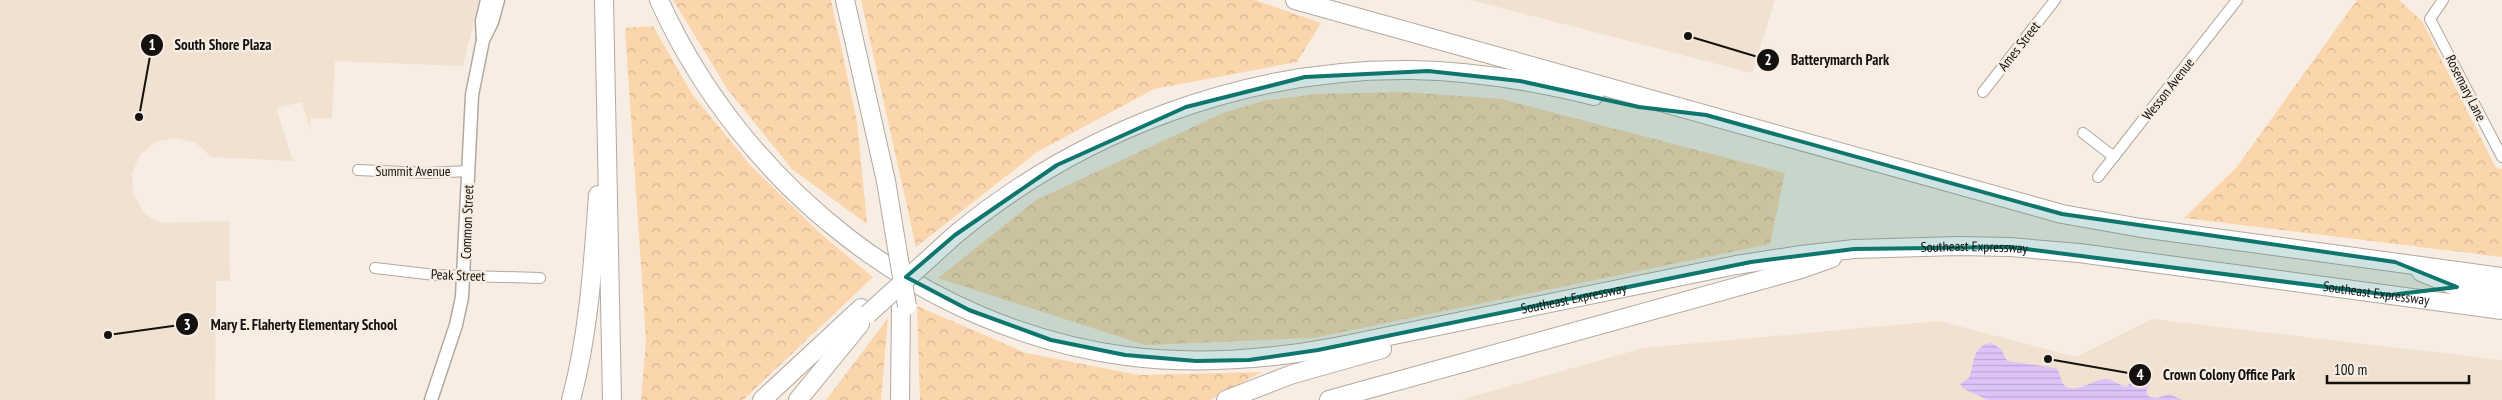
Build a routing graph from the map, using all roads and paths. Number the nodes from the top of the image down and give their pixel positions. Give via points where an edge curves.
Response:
1 (487, 0) edge
2 (498, 0) edge
3 (604, 0) edge
4 (659, 0) edge
5 (845, 0) edge
6 (1295, 0) edge
7 (2055, 0) edge
8 (2237, 0) edge
9 (2443, 0) edge
10 (483, 40) junction
11 (1983, 92) dead end
12 (1706, 115) junction
13 (607, 128) junction
14 (2084, 133) dead end
15 (2114, 157) junction
16 (2502, 157) edge
17 (358, 170) dead end
18 (469, 171) junction
19 (2098, 177) dead end
20 (1854, 249) junction
21 (2395, 262) junction
22 (375, 268) dead end
23 (464, 276) junction
24 (2502, 277) edge
25 (540, 278) dead end
26 (2457, 287) junction
27 (2502, 292) edge
28 (2390, 294) junction
29 (904, 305) junction
30 (2502, 310) edge
31 (865, 311) junction
32 (1451, 324) junction
33 (431, 400) edge
34 (570, 400) edge
35 (612, 400) edge
36 (762, 400) edge
37 (798, 400) edge
38 (900, 400) edge
39 (912, 400) edge
40 (1226, 400) edge
41 (1329, 400) edge

1 - 10 street, Common Street via 482,21
2 - 10 street, Common Street
3 - 13 highway
4 - 32 highway via 678,39 715,99 782,180 821,216 877,259 985,317 1051,340 1108,353 1213,361 1283,356
5 - 29 highway, bridge via 886,180
6 - 12 highway
7 - 11 street, Ames Street
8 - 15 street, Wesson Avenue
9 - 16 street, Rosemary Lane via 2430,19
10 - 18 street, Common Street via 472,95
12 - 21 highway via 2067,215
12 - 31 highway, bridge via 1639,107 1520,81 1446,72 1366,71 1297,79 1202,101 1112,137 1034,178 954,235
13 - 34 highway via 588,316 580,366
13 - 35 highway
14 - 15 street
15 - 19 street, Wesson Avenue
17 - 18 street, Summit Avenue
18 - 23 street, Common Street
20 - 28 highway, Southeast Expressway via 2028,248
20 - 32 highway, Southeast Expressway via 1751,262
20 - 41 highway via 1802,269
21 - 24 highway
21 - 26 highway
22 - 23 street, Peak Street
23 - 25 street, Peak Street
23 - 33 street, Common Street via 456,325
26 - 27 highway
26 - 28 highway
28 - 30 highway, Southeast Expressway
29 - 38 highway
29 - 39 highway
31 - 36 highway
31 - 37 highway
32 - 40 highway via 1390,347 1290,375

